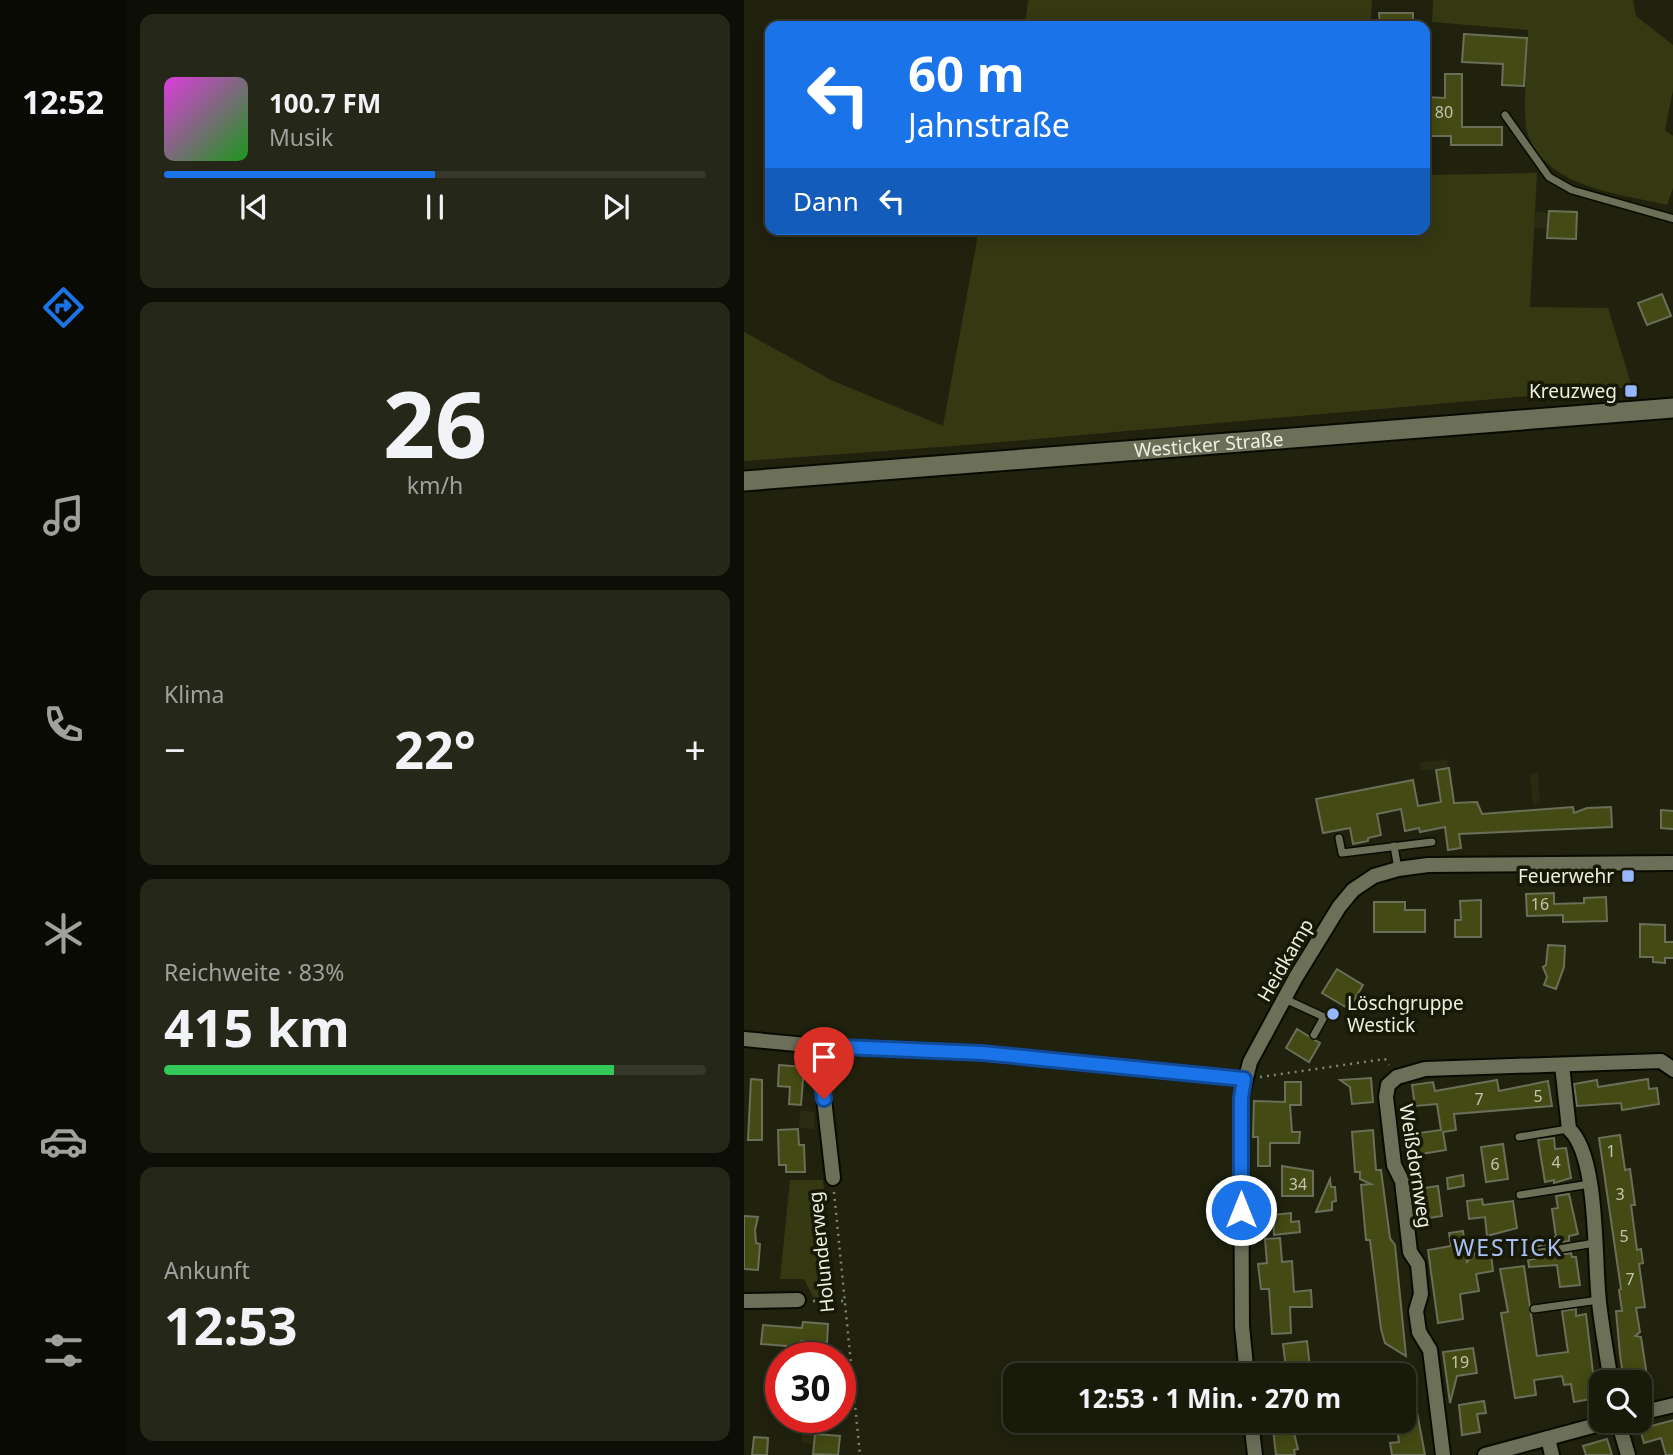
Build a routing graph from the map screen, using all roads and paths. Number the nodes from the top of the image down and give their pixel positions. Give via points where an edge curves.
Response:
1 (1505, 115) dead end
2 (1673, 219) edge
3 (1673, 408) edge
4 (744, 481) edge
5 (1339, 838) dead end
6 (1432, 842) dead end
7 (1394, 846) junction
8 (1673, 863) edge
9 (1398, 869) junction
10 (1284, 999) junction
11 (1314, 1035) dead end
12 (744, 1039) edge
13 (818, 1046) junction
14 (1562, 1065) junction
15 (1673, 1070) edge
16 (1397, 1076) junction
17 (1244, 1079) junction
18 (1569, 1129) junction
19 (1519, 1137) dead end
20 (833, 1178) joint
21 (1590, 1184) junction
22 (1520, 1195) dead end
23 (1595, 1243) junction
24 (1528, 1254) dead end
25 (798, 1300) joint
26 (1599, 1300) junction
27 (744, 1301) edge
28 (845, 1301) junction
29 (1534, 1309) dead end
30 (1246, 1363) edge
31 (1609, 1370) edge
32 (1673, 1405) edge
33 (1652, 1410) edge
34 (1589, 1427) edge
35 (1252, 1433) edge
36 (1622, 1433) edge
37 (1548, 1438) junction
38 (860, 1455) edge
39 (1255, 1455) edge
40 (1443, 1455) edge
41 (1485, 1455) edge
42 (1552, 1455) edge
43 (1628, 1455) edge

1 - 2 lane via 1549,177 1572,190
3 - 4 street, Westicker Straße
5 - 7 lane via 1341,853
6 - 7 lane
7 - 9 lane
8 - 9 street, Heidkamp
9 - 10 street, Heidkamp via 1353,890
10 - 11 lane via 1324,1017
10 - 17 street, Heidkamp
12 - 13 street
13 - 17 street via 982,1053
13 - 20 street, Holunderweg
14 - 15 street via 1661,1061
14 - 16 street via 1425,1069
14 - 18 street
16 - 17 path via 1385,1059
16 - 40 street, Weißdornweg via 1388,1085 1386,1097 1394,1165 1402,1181 1410,1252 1418,1264 1421,1294 1416,1311 1419,1332 1430,1350
17 - 30 street, Heidkamp via 1240,1250
18 - 19 lane
18 - 21 street via 1579,1138
20 - 28 path, Holunderweg
21 - 22 lane
21 - 23 street
23 - 24 lane
23 - 26 street
25 - 27 street
25 - 28 path
26 - 29 lane
26 - 31 street
28 - 38 path, Holunderweg
32 - 33 street
34 - 37 street
35 - 39 street
36 - 43 street
37 - 41 street
37 - 42 street

